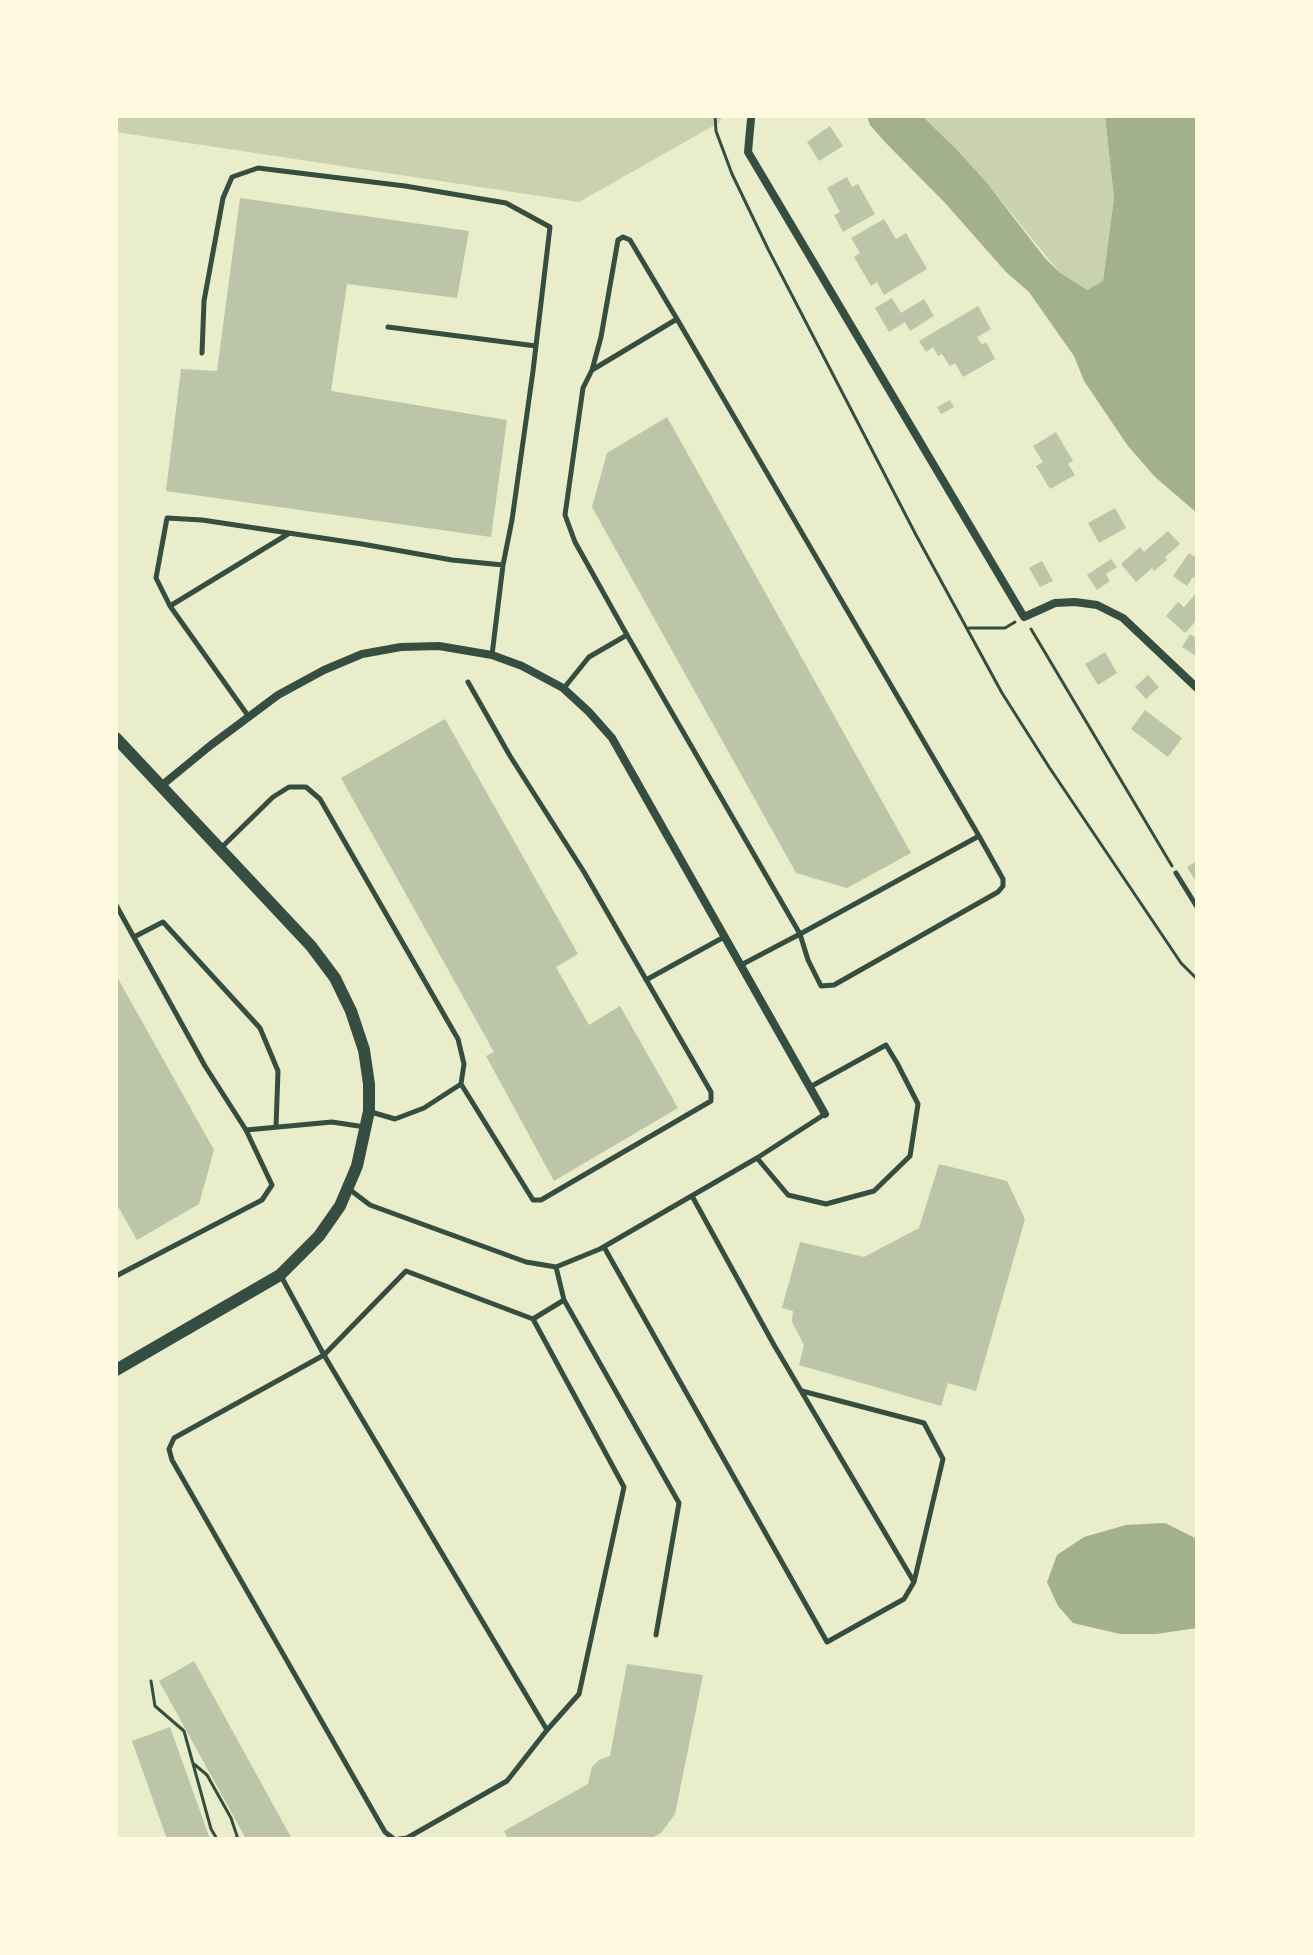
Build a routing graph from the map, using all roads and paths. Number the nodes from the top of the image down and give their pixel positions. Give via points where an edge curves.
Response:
1 (715, 116) edge
2 (751, 119) dead end
3 (677, 319) junction
4 (388, 327) dead end
5 (536, 346) junction
6 (202, 353) dead end
7 (592, 370) junction
8 (289, 534) junction
9 (503, 565) junction
10 (170, 606) junction
11 (1024, 617) junction
12 (967, 628) junction
13 (627, 635) junction
14 (492, 655) junction
15 (468, 682) dead end
16 (563, 688) junction
17 (1197, 688) edge
18 (249, 717) junction
19 (116, 738) edge
20 (161, 786) junction
21 (979, 836) junction
22 (220, 849) junction
23 (1176, 873) joint
24 (116, 905) edge
25 (1197, 907) edge
26 (800, 934) junction
27 (134, 937) junction
28 (724, 937) junction
29 (741, 966) junction
30 (1197, 979) edge
31 (646, 980) junction
32 (461, 1084) junction
33 (810, 1087) junction
34 (369, 1111) junction
35 (825, 1114) joint
36 (276, 1127) junction
37 (366, 1127) junction
38 (246, 1130) junction
39 (757, 1158) junction
40 (348, 1189) junction
41 (692, 1196) junction
42 (604, 1247) junction
43 (556, 1267) junction
44 (280, 1275) junction
45 (116, 1276) edge
46 (564, 1300) junction
47 (533, 1319) junction
48 (324, 1355) junction
49 (116, 1370) edge
50 (801, 1391) junction
51 (914, 1582) junction
52 (656, 1635) dead end
53 (151, 1681) dead end
54 (547, 1730) junction
55 (192, 1761) junction
56 (217, 1839) edge
57 (238, 1839) edge
58 (396, 1839) edge

1 - 12 path via 732,174 768,249
2 - 11 street via 748,152
3 - 7 lane
3 - 7 lane via 630,240 623,237 618,240
3 - 21 lane
4 - 5 lane
5 - 6 lane via 550,227 506,203 258,168 232,177 223,198 204,301
5 - 9 lane
7 - 13 lane via 583,388 565,515
8 - 9 lane
8 - 10 lane
8 - 10 lane via 167,518 156,578
9 - 14 lane
10 - 18 lane
11 - 12 path via 1005,628
11 - 17 street via 1055,603 1097,605 1123,618
11 - 23 path
12 - 30 path via 1049,767
13 - 16 lane via 589,657
13 - 26 lane
14 - 16 street
14 - 18 street via 439,646 362,654 278,695
15 - 31 lane
16 - 28 street via 612,738
18 - 20 street
19 - 20 street
20 - 22 street
21 - 26 lane
21 - 26 lane via 1003,879 998,892 834,985 821,986
22 - 32 lane via 289,787 306,787 320,799 458,1039 464,1064
22 - 34 street via 335,978 364,1050
23 - 25 lane
24 - 27 lane
26 - 29 lane
27 - 36 lane via 163,922 260,1028 278,1071
27 - 38 lane
28 - 29 street
28 - 31 lane
29 - 33 street
31 - 32 lane via 711,1092 711,1101 541,1200 533,1200
32 - 34 lane via 395,1119
33 - 35 street
33 - 39 lane via 886,1045 918,1104 910,1156 874,1191 826,1204 788,1195
34 - 37 street
35 - 39 lane
36 - 37 lane via 332,1122
36 - 38 lane
37 - 40 street
38 - 45 lane via 272,1185 262,1200
39 - 41 lane
40 - 43 lane via 370,1205 526,1262
40 - 44 street via 319,1236
41 - 42 lane
41 - 50 lane
42 - 43 lane
42 - 51 lane via 827,1642 904,1599
43 - 46 lane
44 - 48 lane
44 - 49 street
46 - 47 lane
46 - 52 lane via 679,1503
47 - 48 lane via 406,1271
47 - 54 lane via 624,1487 579,1694
48 - 54 lane
48 - 58 lane via 174,1438 169,1449 385,1832
50 - 51 lane
50 - 51 lane via 924,1423 943,1459
53 - 55 path via 155,1706 184,1731
54 - 58 lane via 507,1781 407,1838
55 - 56 path
55 - 57 path via 207,1775

